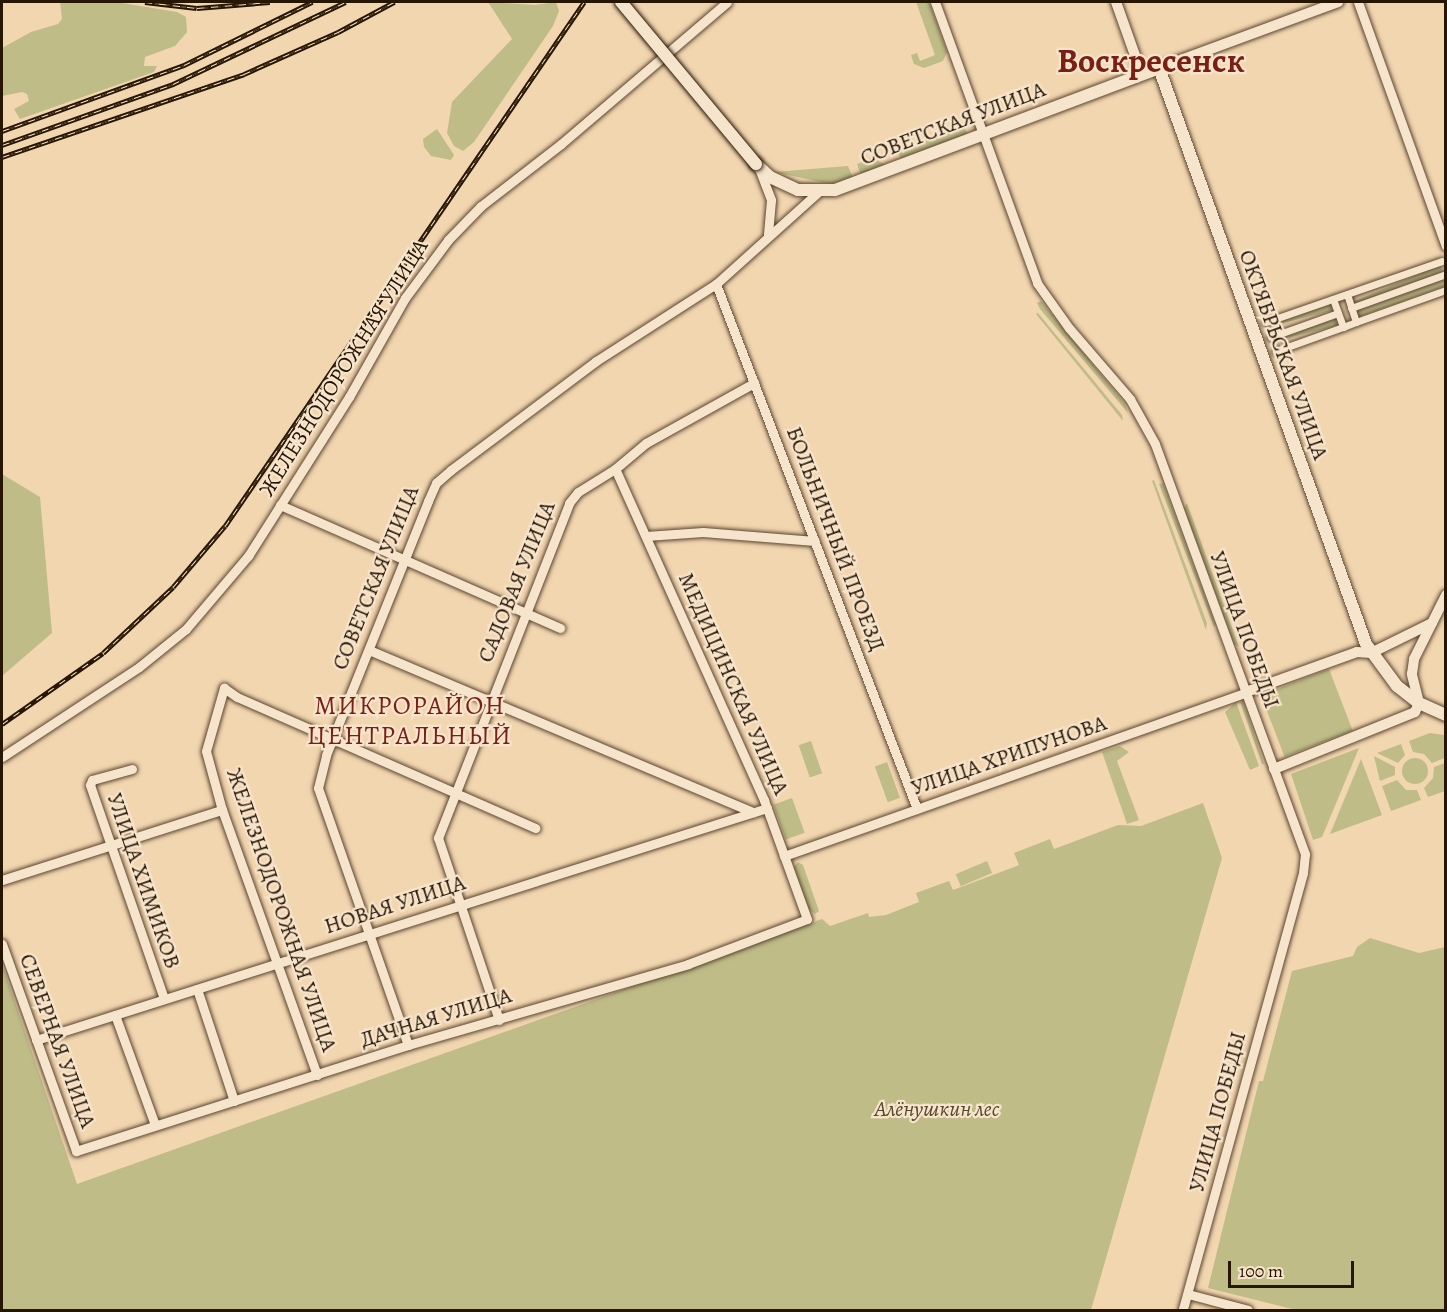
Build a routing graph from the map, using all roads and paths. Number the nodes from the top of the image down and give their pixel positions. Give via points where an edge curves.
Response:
1 (621, 2) edge
2 (727, 2) edge
3 (935, 2) edge
4 (1116, 2) edge
5 (1336, 2) edge
6 (1358, 2) edge
7 (1159, 69) junction
8 (1142, 75) junction
9 (983, 136) junction
10 (756, 164) junction
11 (818, 192) junction
12 (768, 235) junction
13 (1446, 246) edge
14 (1442, 261) dead end
15 (1446, 274) edge
16 (716, 284) junction
17 (1446, 290) edge
18 (1347, 294) junction
19 (1333, 299) junction
20 (1352, 308) junction
21 (1338, 313) junction
22 (1266, 322) dead end
23 (1356, 322) junction
24 (1343, 327) junction
25 (1271, 337) dead end
26 (1276, 351) dead end
27 (754, 383) junction
28 (615, 470) junction
29 (280, 505) junction
30 (646, 536) junction
31 (815, 541) junction
32 (403, 560) junction
33 (1446, 595) edge
34 (527, 613) junction
35 (1432, 623) junction
36 (560, 628) dead end
37 (369, 650) junction
38 (1371, 653) junction
39 (1246, 692) junction
40 (489, 703) junction
41 (1419, 703) junction
42 (1446, 715) edge
43 (333, 739) junction
44 (2, 757) edge
45 (132, 769) dead end
46 (1274, 769) junction
47 (455, 793) junction
48 (767, 808) junction
49 (917, 808) junction
50 (222, 810) junction
51 (753, 812) junction
52 (535, 828) dead end
53 (111, 844) junction
54 (784, 856) junction
55 (2, 880) edge
56 (460, 905) junction
57 (807, 919) joint
58 (369, 933) junction
59 (2, 944) edge
60 (277, 963) junction
61 (197, 989) junction
62 (164, 999) junction
63 (115, 1015) junction
64 (500, 1020) junction
65 (36, 1040) junction
66 (408, 1045) junction
67 (317, 1075) junction
68 (234, 1101) junction
69 (154, 1125) junction
70 (76, 1151) joint
71 (1188, 1294) junction
72 (1183, 1311) edge
73 (1248, 1311) edge

1 - 10 main road, СОВЕТСКАЯ УЛИЦА, bridge
2 - 29 street, ЖЕЛЕЗНОДОРОЖНАЯ УЛИЦА via 569,137 481,206 448,240 405,298 349,397
3 - 9 street, УЛИЦА ПОБЕДЫ
4 - 8 street
5 - 7 street, СОВЕТСКАЯ УЛИЦА
6 - 13 street
7 - 8 main road, СОВЕТСКАЯ УЛИЦА
7 - 38 main road, ОКТЯБРЬСКАЯ УЛИЦА
8 - 9 main road, СОВЕТСКАЯ УЛИЦА
9 - 11 main road, СОВЕТСКАЯ УЛИЦА via 848,187
9 - 39 street, УЛИЦА ПОБЕДЫ via 1042,294 1130,399 1148,428
10 - 11 main road, СОВЕТСКАЯ УЛИЦА via 779,183
10 - 12 street via 771,200
11 - 12 street, СОВЕТСКАЯ УЛИЦА
12 - 16 street, СОВЕТСКАЯ УЛИЦА
14 - 18 street
15 - 20 street
16 - 27 street, БОЛЬНИЧНЫЙ ПРОЕЗД
16 - 32 street, СОВЕТСКАЯ УЛИЦА via 596,361 436,483
17 - 23 street
18 - 19 street
18 - 20 street
19 - 21 street
19 - 22 street
20 - 23 street
21 - 24 street
21 - 25 street
23 - 24 street
24 - 26 street
27 - 28 street, САДОВАЯ УЛИЦА via 645,443
27 - 31 street, БОЛЬНИЧНЫЙ ПРОЕЗД
28 - 30 street, МЕДИЦИНСКАЯ УЛИЦА
28 - 34 street, САДОВАЯ УЛИЦА via 588,484 569,502
29 - 32 street
29 - 44 street, ЖЕЛЕЗНОДОРОЖНАЯ УЛИЦА via 234,574 186,628 139,667
30 - 31 street via 703,532
30 - 48 street, МЕДИЦИНСКАЯ УЛИЦА
31 - 49 street, БОЛЬНИЧНЫЙ ПРОЕЗД
32 - 34 street
32 - 37 street, СОВЕТСКАЯ УЛИЦА
33 - 35 street
34 - 36 street
34 - 40 street, САДОВАЯ УЛИЦА
35 - 38 street
35 - 41 street via 1412,668
37 - 40 street
37 - 43 street, СОВЕТСКАЯ УЛИЦА
38 - 39 street via 1357,652
38 - 41 main road, ОКТЯБРЬСКАЯ УЛИЦА via 1397,686
39 - 46 street, УЛИЦА ПОБЕДЫ
39 - 49 street, УЛИЦА ХРИПУНОВА via 921,811
40 - 47 street, САДОВАЯ УЛИЦА
40 - 51 street
41 - 42 main road, ОКТЯБРЬСКАЯ УЛИЦА
41 - 46 street via 1415,711
43 - 47 street
43 - 50 street, ЖЕЛЕЗНОДОРОЖНАЯ УЛИЦА via 224,688 206,751
43 - 58 street, СОВЕТСКАЯ УЛИЦА via 318,788
45 - 53 street, УЛИЦА ХИМИКОВ via 92,780 90,785
46 - 71 street, УЛИЦА ПОБЕДЫ via 1306,861
47 - 52 street
47 - 56 street, САДОВАЯ УЛИЦА via 438,838
48 - 51 street, НОВАЯ УЛИЦА
48 - 54 street, МЕДИЦИНСКАЯ УЛИЦА
49 - 54 street, УЛИЦА ХРИПУНОВА
50 - 53 street
50 - 60 street, ЖЕЛЕЗНОДОРОЖНАЯ УЛИЦА
51 - 56 street, НОВАЯ УЛИЦА
53 - 55 street
53 - 62 street, УЛИЦА ХИМИКОВ
54 - 57 street, МЕДИЦИНСКАЯ УЛИЦА
56 - 58 street, НОВАЯ УЛИЦА
56 - 64 street, САДОВАЯ УЛИЦА
57 - 64 street, ДАЧНАЯ УЛИЦА via 688,964
58 - 60 street, НОВАЯ УЛИЦА
58 - 66 street, СОВЕТСКАЯ УЛИЦА
59 - 65 street, СЕВЕРНАЯ УЛИЦА
60 - 61 street, НОВАЯ УЛИЦА
60 - 67 street, ЖЕЛЕЗНОДОРОЖНАЯ УЛИЦА
61 - 62 street, НОВАЯ УЛИЦА
61 - 68 street
62 - 63 street, НОВАЯ УЛИЦА
63 - 65 street, НОВАЯ УЛИЦА
63 - 69 street
64 - 66 street, ДАЧНАЯ УЛИЦА
65 - 70 street, СЕВЕРНАЯ УЛИЦА
66 - 67 street, ДАЧНАЯ УЛИЦА
67 - 68 street, ДАЧНАЯ УЛИЦА
68 - 69 street, ДАЧНАЯ УЛИЦА
69 - 70 street, ДАЧНАЯ УЛИЦА
71 - 72 street, УЛИЦА ПОБЕДЫ
71 - 73 street

